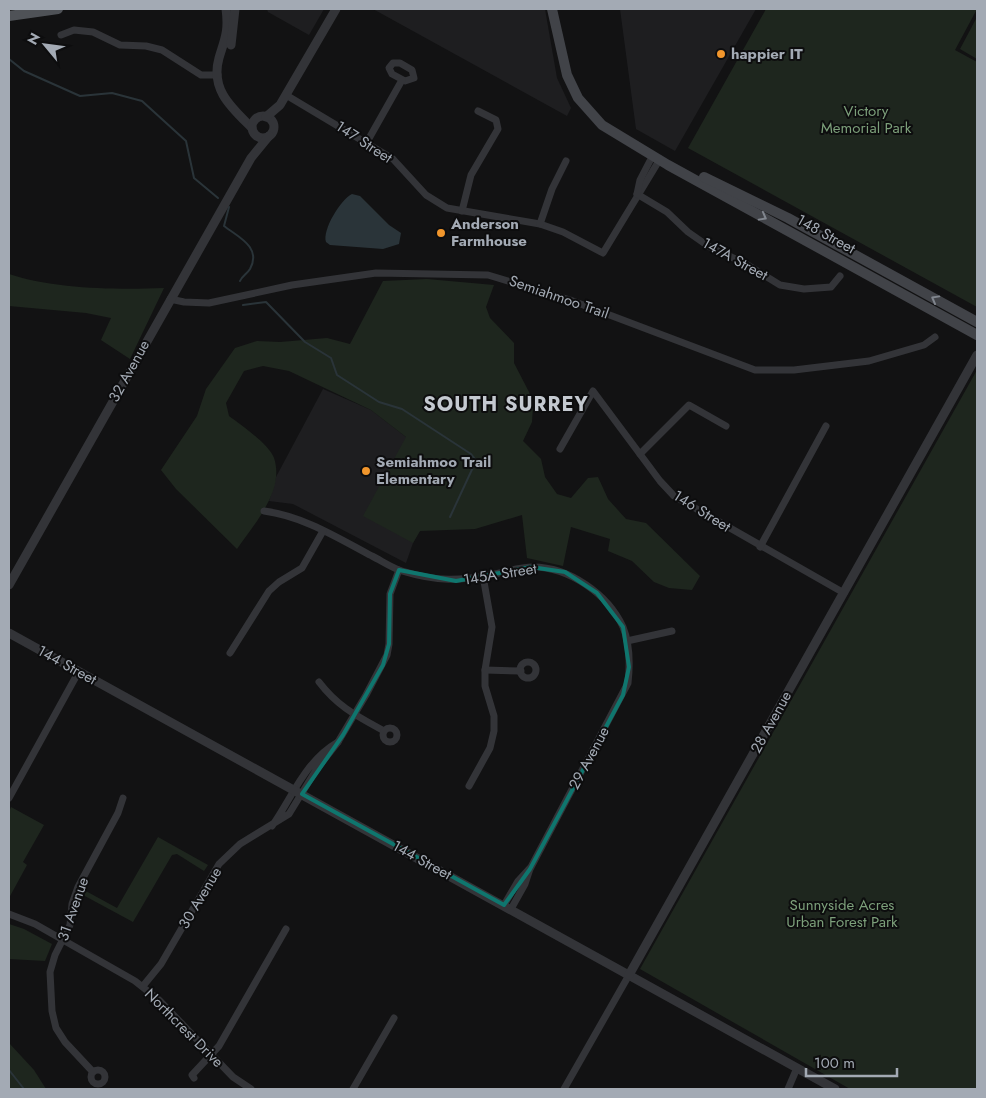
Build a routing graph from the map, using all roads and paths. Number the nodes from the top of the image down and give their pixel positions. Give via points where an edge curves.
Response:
1 (58, 9) edge
2 (226, 9) edge
3 (235, 9) edge
4 (336, 9) edge
5 (552, 9) edge
6 (558, 9) edge
7 (9, 16) edge
8 (61, 35) dead end
9 (218, 72) junction
10 (567, 75) junction
11 (402, 80) dead end
12 (286, 95) junction
13 (228, 103) junction
14 (280, 105) junction
15 (478, 111) dead end
16 (262, 117) junction
17 (274, 125) junction
18 (252, 131) junction
19 (270, 136) junction
20 (367, 142) junction
21 (656, 157) junction
22 (251, 158) junction
23 (566, 161) dead end
24 (637, 194) junction
25 (462, 211) junction
26 (540, 224) junction
27 (840, 276) dead end
28 (170, 299) junction
29 (977, 322) edge
30 (977, 335) edge
31 (936, 337) dead end
32 (977, 355) edge
33 (726, 426) dead end
34 (826, 426) dead end
35 (560, 450) dead end
36 (640, 454) junction
37 (264, 511) dead end
38 (323, 531) junction
39 (760, 547) junction
40 (399, 570) junction
41 (483, 576) junction
42 (9, 585) edge
43 (844, 593) junction
44 (672, 631) dead end
45 (9, 633) edge
46 (627, 641) junction
47 (230, 653) dead end
48 (485, 670) junction
49 (79, 671) junction
50 (521, 671) dead end
51 (319, 682) dead end
52 (355, 715) junction
53 (384, 732) dead end
54 (338, 742) junction
55 (312, 762) junction
56 (319, 767) junction
57 (469, 786) dead end
58 (298, 792) junction
59 (9, 798) edge
60 (123, 798) dead end
61 (507, 907) junction
62 (9, 914) edge
63 (286, 929) dead end
64 (64, 940) junction
65 (629, 975) junction
66 (144, 986) junction
67 (394, 1018) dead end
68 (212, 1055) junction
69 (797, 1068) junction
70 (93, 1072) dead end
71 (194, 1078) dead end
72 (251, 1089) edge
73 (353, 1089) edge
74 (564, 1089) edge
75 (788, 1089) edge
76 (835, 1089) edge

1 - 7 main road
2 - 9 street via 227,33
3 - 9 street via 232,42
4 - 12 street
5 - 10 main road, 148 Street
6 - 10 main road, 148 Street
8 - 9 street via 74,30 94,32 120,45 162,50 201,75
9 - 13 street via 220,90
10 - 21 main road, 148 Street via 578,98 602,125
11 - 20 street
12 - 14 street
12 - 20 street, 147 Street
13 - 16 street via 247,114
13 - 18 street
14 - 16 street
14 - 17 street
15 - 25 street via 496,120 498,129 471,175
16 - 17 street
16 - 18 street via 253,122
17 - 19 street
18 - 19 street via 261,138
18 - 22 street, 32 Avenue via 256,139
19 - 22 street, 32 Avenue
20 - 25 street, 147 Street via 393,159 426,195 447,208
21 - 24 street via 640,180
29 -> 21 main road, 148 Street via 788,218 671,161
21 -> 30 main road, 148 Street
22 - 28 street, 32 Avenue
23 - 26 street
24 - 26 street, 147 Street via 603,253
24 - 27 street, 147A Street via 667,212 708,246 780,285 804,289 831,287
25 - 26 street, 147 Street
28 - 31 street, Semiahmoo Trail via 215,302 376,273 488,275 570,300 755,370 794,370 869,361 908,351
28 - 42 street, 32 Avenue
32 - 43 street, 28 Avenue
33 - 36 street via 689,405
34 - 39 street
35 - 36 street, 146 Street via 593,391
36 - 39 street, 146 Street via 674,496
37 - 38 street, 145A Street via 290,516
38 - 40 street, 145A Street
38 - 47 street via 302,568 269,591
39 - 43 street, 146 Street
40 - 41 street, 145A Street via 426,578 456,581
40 - 52 street, 30 Avenue via 390,594 387,655
41 - 46 street, 145A Street via 531,567 565,572 610,607 623,627
41 - 48 street via 492,628
43 - 65 street, 28 Avenue
44 - 46 street
45 - 49 street, 144 Street
46 - 61 street, 29 Avenue via 628,683 623,695 530,869 526,884
48 - 50 street
48 - 57 street via 486,693 494,716 493,738
49 - 58 street, 144 Street
49 - 59 street
51 - 52 street via 337,703
52 - 53 street
52 - 54 street, 30 Avenue
54 - 55 street, 30 Avenue
54 - 56 street, 30 Avenue
55 - 56 street
55 - 58 street, 30 Avenue
56 - 58 street, 30 Avenue
58 - 61 street, 144 Street
58 - 66 street, 30 Avenue via 289,814 240,844 220,864 161,964
60 - 64 street, 31 Avenue via 74,895 70,925
61 - 65 street, 144 Street
62 - 64 street, Northcrest Drive
63 - 68 street
64 - 66 street, Northcrest Drive
64 - 70 street, 31 Avenue via 50,972 53,1020 65,1042
65 - 69 street, 144 Street
65 - 74 street, 28 Avenue
66 - 68 street, Northcrest Drive
67 - 73 street
68 - 71 street via 192,1076
68 - 72 street, Northcrest Drive via 232,1077
69 - 75 street
69 - 76 street, 144 Street

